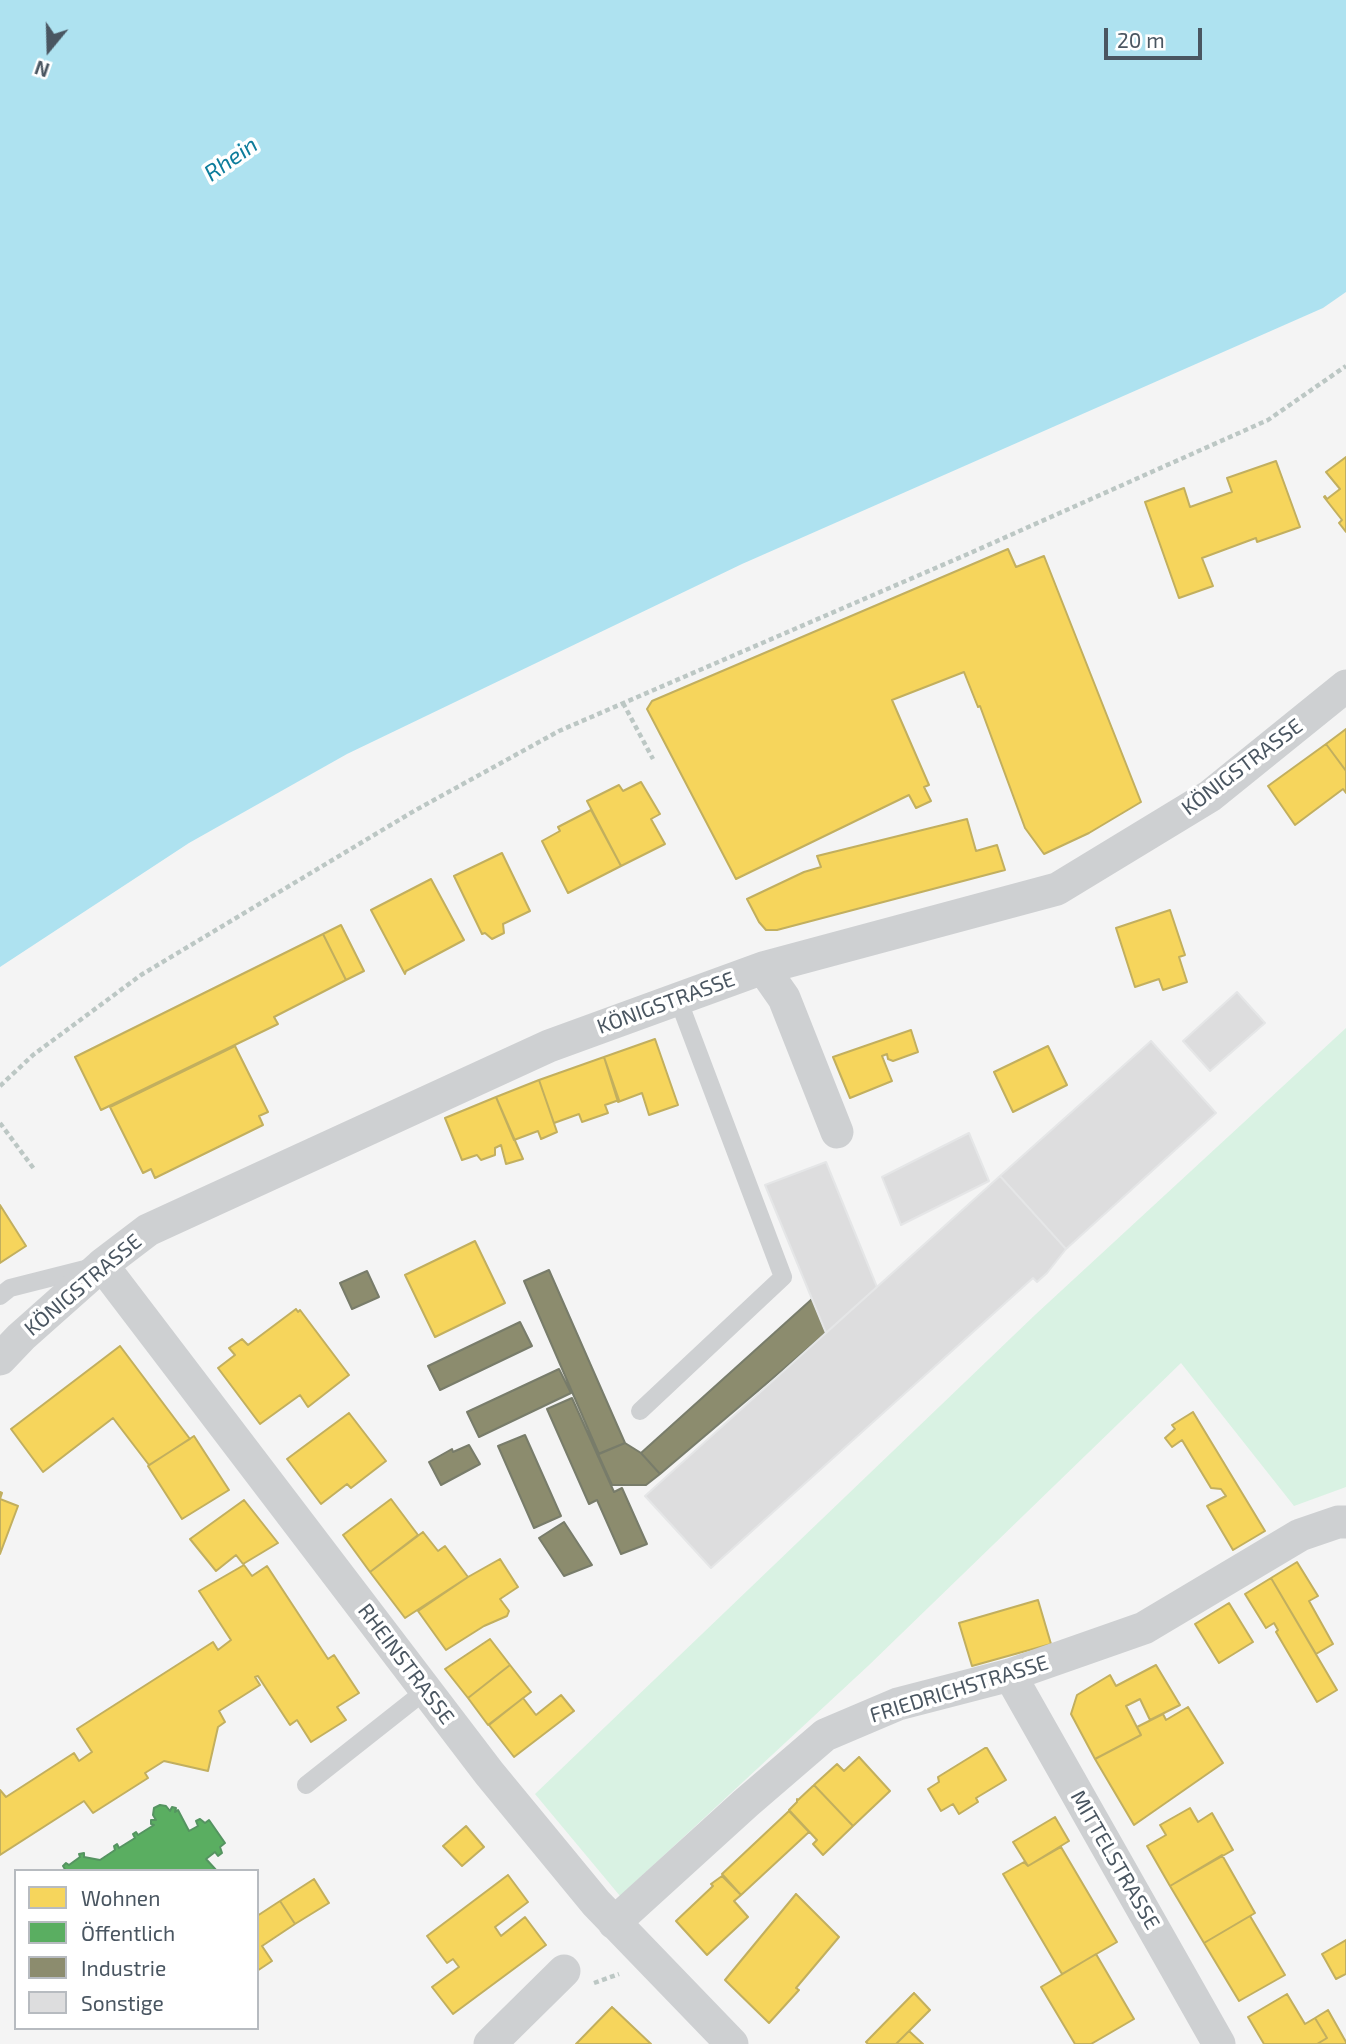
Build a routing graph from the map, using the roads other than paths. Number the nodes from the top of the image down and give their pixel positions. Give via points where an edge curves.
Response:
1 (1346, 686) edge
2 (763, 968) junction
3 (678, 999) junction
4 (837, 1132) dead end
5 (102, 1265) junction
6 (0, 1296) edge
7 (0, 1359) edge
8 (640, 1411) dead end
9 (1346, 1522) edge
10 (1010, 1675) junction
11 (425, 1691) junction
12 (306, 1785) dead end
13 (614, 1923) junction
14 (564, 1971) dead end
15 (490, 2044) edge
16 (732, 2044) edge
17 (1219, 2044) edge

1 - 2 street, KÖNIGSTRASSE via 1210,796 1057,889
2 - 3 street, KÖNIGSTRASSE
2 - 4 street via 784,998
3 - 5 street, KÖNIGSTRASSE via 550,1046 148,1230
3 - 8 lane via 783,1277
5 - 6 lane via 10,1288
5 - 7 street, KÖNIGSTRASSE
5 - 11 street, RHEINSTRASSE
9 - 10 street, FRIEDRICHSTRASSE via 1300,1535 1144,1628
10 - 13 street, FRIEDRICHSTRASSE via 898,1703 825,1735
10 - 17 street, MITTELSTRASSE
11 - 12 lane
11 - 13 street, RHEINSTRASSE
13 - 16 street, RHEINSTRASSE
14 - 15 street

